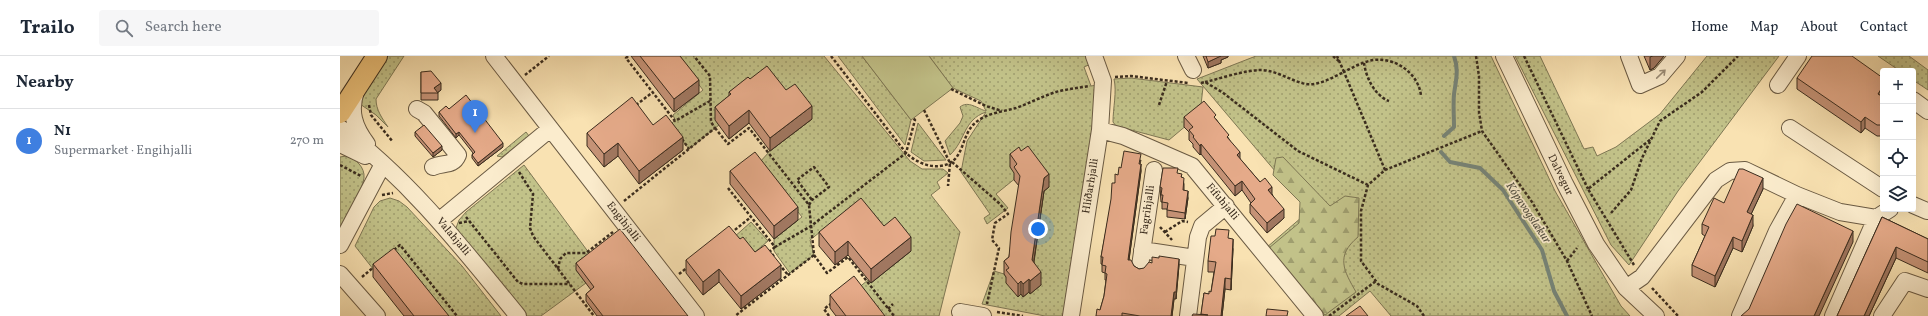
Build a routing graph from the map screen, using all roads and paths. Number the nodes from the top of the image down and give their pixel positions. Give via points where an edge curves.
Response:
1 (377, 56) edge
2 (494, 56) edge
3 (549, 56) edge
4 (628, 56) edge
5 (694, 56) edge
6 (831, 56) edge
7 (1094, 56) edge
8 (1333, 56) edge
9 (1337, 56) edge
10 (1476, 56) edge
11 (1504, 56) edge
12 (1524, 56) edge
13 (1629, 56) edge
14 (1677, 56) edge
15 (1738, 56) edge
16 (1798, 56) edge
17 (1340, 62) junction
18 (1364, 62) junction
19 (1344, 72) junction
20 (1193, 73) edge
21 (522, 78) dead end
22 (1167, 81) junction
23 (1205, 82) junction
24 (1096, 83) junction
25 (359, 84) junction
26 (1778, 84) dead end
27 (951, 89) dead end
28 (653, 92) junction
29 (1421, 96) dead end
30 (1389, 100) dead end
31 (710, 101) junction
32 (368, 102) dead end
33 (1916, 102) edge
34 (1159, 105) dead end
35 (634, 106) edge
36 (417, 109) dead end
37 (924, 110) dead end
38 (1002, 111) junction
39 (1928, 111) edge
40 (340, 114) edge
41 (913, 118) dead end
42 (675, 120) junction
43 (670, 125) edge
44 (340, 128) edge
45 (716, 128) junction
46 (1790, 128) dead end
47 (550, 129) junction
48 (1100, 130) junction
49 (1482, 131) junction
50 (680, 137) edge
51 (1651, 139) junction
52 (393, 142) dead end
53 (340, 144) edge
54 (689, 149) junction
55 (906, 153) junction
56 (951, 162) junction
57 (383, 164) junction
58 (433, 167) dead end
59 (516, 169) dead end
60 (1154, 170) dead end
61 (1385, 170) junction
62 (1368, 184) junction
63 (948, 186) dead end
64 (1880, 187) edge
65 (728, 188) dead end
66 (1588, 189) junction
67 (398, 194) dead end
68 (1797, 195) junction
69 (377, 198) dead end
70 (812, 200) junction
71 (620, 203) dead end
72 (809, 205) junction
73 (1226, 206) junction
74 (461, 212) dead end
75 (1885, 212) edge
76 (1612, 213) dead end
77 (751, 217) junction
78 (1876, 218) junction
79 (440, 220) junction
80 (1182, 221) dead end
81 (1158, 225) dead end
82 (811, 226) junction
83 (617, 229) edge
84 (1165, 232) junction
85 (727, 237) edge
86 (405, 242) dead end
87 (1174, 242) dead end
88 (400, 245) junction
89 (340, 246) edge
90 (775, 247) junction
91 (1577, 248) dead end
92 (1142, 250) junction
93 (388, 255) edge
94 (814, 255) junction
95 (1195, 258) junction
96 (1567, 261) junction
97 (376, 264) edge
98 (690, 266) edge
99 (1140, 266) dead end
100 (558, 269) junction
101 (340, 274) edge
102 (788, 275) junction
103 (677, 276) dead end
104 (1642, 277) junction
105 (359, 279) dead end
106 (1376, 281) junction
107 (570, 284) junction
108 (1626, 288) junction
109 (1928, 289) edge
110 (836, 300) edge
111 (893, 304) dead end
112 (888, 309) junction
113 (960, 312) dead end
114 (984, 313) edge
115 (377, 316) edge
116 (457, 316) edge
117 (518, 316) edge
118 (594, 316) edge
119 (696, 316) edge
120 (735, 316) edge
121 (829, 316) edge
122 (894, 316) edge
123 (1071, 316) edge
124 (1188, 316) edge
125 (1315, 316) edge
126 (1329, 316) edge
127 (1424, 316) edge
128 (1592, 316) edge
129 (1639, 316) edge
130 (1656, 316) edge
131 (1678, 316) edge
132 (1740, 316) edge
133 (1832, 316) edge
134 (1882, 316) edge

1 - 25 main road
2 - 47 street, Engihjalli
3 - 21 path
4 - 28 path via 626,58
5 - 31 path via 710,76
6 - 55 path
7 - 24 street, Hlíðarhjalli
8 - 17 path
9 - 17 path
10 - 49 path
11 - 108 street, Dalvegur via 1564,184 1596,244
12 - 66 path
13 -> 14 street via 1640,85 1660,76
15 - 51 path via 1702,92 1660,121
16 - 26 street
17 - 19 path
18 - 19 path
18 - 29 path via 1382,61 1412,73 1419,84
18 - 30 path via 1372,86 1384,99
19 - 23 path via 1307,84 1263,70
19 - 61 path
20 - 22 path via 1182,84
20 - 23 path
22 - 24 path via 1131,76 1110,77
22 - 34 path
23 - 62 path via 1222,92 1298,151
24 - 38 path via 1056,92
24 - 48 street, Hlíðarhjalli
25 - 40 main road
25 - 57 street via 354,98 353,118 361,137
27 - 38 path
28 - 35 path
28 - 42 path
31 - 42 path
31 - 45 path via 711,122
32 - 52 path via 371,115
33 - 39 street
36 - 58 street via 424,113 458,155 451,164
37 - 56 path
38 - 56 path via 985,116 974,123 967,132 957,156
41 - 55 path via 915,120
42 - 43 path
44 - 57 street, Valahjalli
45 - 54 path
45 - 72 path via 728,144 749,128
46 - 64 street
47 - 79 street
47 - 119 street, Engihjalli
48 - 73 street, Fífuhjalli via 1123,136 1192,166
48 - 123 street, Hlíðarhjalli
49 - 61 path
49 - 96 path via 1532,202
50 - 54 path
51 - 66 path
51 - 76 path via 1631,190
53 - 57 street, Valahjalli
54 - 71 path
55 - 56 path via 920,163 937,166
55 - 82 path
56 - 63 path
56 - 114 path via 1008,214 995,223 992,240 999,248
57 - 79 street, Valahjalli
57 - 89 street
59 - 100 path via 533,194 531,232
60 - 92 street, Fagrihjalli
61 - 62 path
62 - 106 path via 1362,211 1361,261
65 - 77 path
66 - 104 path
67 - 69 path via 392,193
68 - 78 street via 1847,214
68 - 104 street via 1745,170 1725,173 1716,180
68 - 132 street via 1777,231
70 - 70 path via 830,187 814,167 797,180
70 - 72 path
72 - 82 path
73 - 95 street via 1202,226
73 - 125 street, Fífuhjalli
74 - 107 path via 518,282
75 - 78 street
77 - 85 path
77 - 90 path
78 - 133 street
79 - 117 street, Valahjalli
80 - 84 path
81 - 84 path
82 - 90 path
82 - 94 path
83 - 100 path via 586,253 566,253 560,259
84 - 87 path
86 - 88 path
88 - 93 path
88 - 116 path
90 - 102 path via 770,251
91 - 96 path
92 - 95 street, Fagrihjalli
92 - 99 street, Fagrihjalli
94 - 102 path
94 - 112 path via 827,273 848,257
95 - 124 street
96 - 128 path
97 - 105 path
98 - 103 path
100 - 107 path
101 - 115 street
102 - 120 path
104 - 108 street
104 - 131 path
106 - 126 path
106 - 127 path via 1417,306
107 - 118 path
108 - 129 street, Dalvegur via 1629,302
108 - 130 street, Dalvegur
109 - 134 street via 1905,281
110 - 121 path via 824,309
111 - 112 path
112 - 122 path
113 - 114 street

